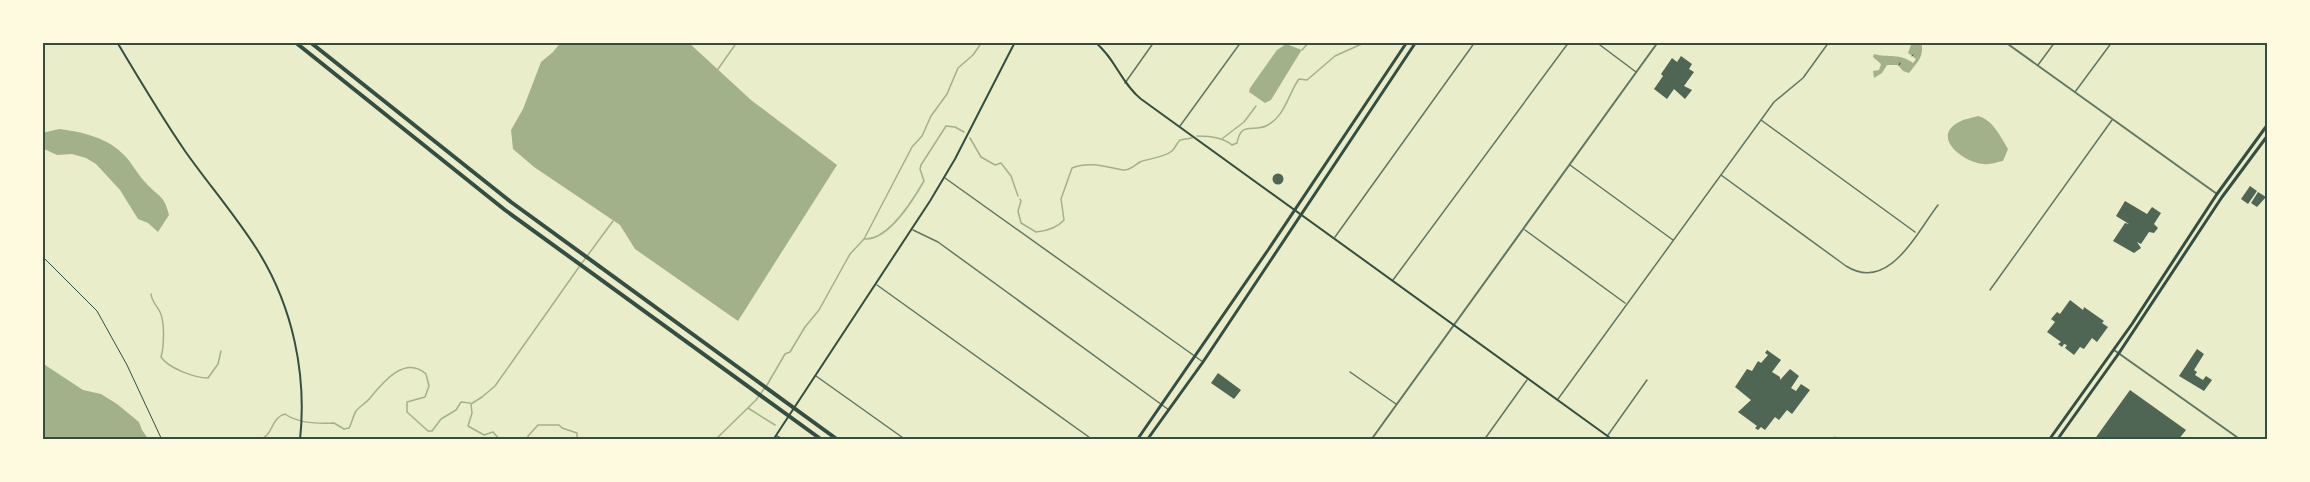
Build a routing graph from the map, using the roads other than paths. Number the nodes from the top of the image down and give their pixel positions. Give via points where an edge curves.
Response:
1 (117, 42) edge
2 (295, 42) edge
3 (310, 42) edge
4 (1015, 42) edge
5 (1095, 42) edge
6 (1154, 42) edge
7 (1241, 42) edge
8 (1407, 42) edge
9 (1416, 42) edge
10 (1476, 42) edge
11 (1569, 42) edge
12 (1596, 42) edge
13 (1658, 42) edge
14 (1829, 42) edge
15 (2005, 42) edge
16 (2055, 42) edge
17 (2112, 42) edge
18 (2038, 66) junction
19 (1636, 72) junction
20 (1125, 83) junction
21 (2074, 93) junction
22 (1761, 120) junction
23 (2112, 120) junction
24 (2268, 124) edge
25 (1179, 127) junction
26 (2268, 135) edge
27 (1569, 165) junction
28 (1720, 175) junction
29 (944, 178) junction
30 (2217, 194) junction
31 (1938, 205) dead end
32 (1294, 209) junction
33 (1300, 214) junction
34 (1524, 229) junction
35 (912, 230) junction
36 (1916, 233) junction
37 (1335, 237) junction
38 (1673, 240) junction
39 (1394, 280) junction
40 (876, 284) junction
41 (1990, 290) dead end
42 (1627, 304) junction
43 (1455, 324) junction
44 (2114, 350) junction
45 (2119, 353) junction
46 (1196, 357) junction
47 (1203, 362) junction
48 (1350, 372) dead end
49 (816, 375) junction
50 (1528, 379) junction
51 (1647, 380) dead end
52 (1558, 400) junction
53 (1163, 405) junction
54 (1396, 405) junction
55 (1169, 410) junction
56 (776, 435) junction
57 (1608, 436) junction
58 (820, 439) edge
59 (300, 440) edge
60 (773, 440) edge
61 (784, 440) edge
62 (839, 440) edge
63 (906, 440) edge
64 (1093, 440) edge
65 (1137, 440) edge
66 (1147, 440) edge
67 (1371, 440) edge
68 (1484, 440) edge
69 (1613, 440) edge
70 (2049, 440) edge
71 (2057, 440) edge
72 (2241, 440) edge

1 - 59 main road via 185,150 271,273 297,352 301,381
2 - 58 highway via 436,157
3 - 62 highway via 442,150 579,254
4 - 29 main road
5 - 20 main road via 1107,52
6 - 20 street
7 - 25 street
8 - 32 main road
9 - 33 main road
10 - 37 street
11 - 39 street
12 - 19 street
13 - 19 street
14 - 22 street via 1803,78 1779,96
15 - 18 street
16 - 18 street
17 - 21 street
18 - 21 street
19 - 27 street
20 - 25 main road
21 - 23 street
22 - 28 street
22 - 36 street
23 - 30 street
23 - 41 street
24 - 30 main road
25 - 32 main road
26 - 45 main road
27 - 34 street
27 - 38 street
28 - 36 street via 1846,266 1864,273 1885,269 1898,259
28 - 38 street
29 - 35 main road
29 - 46 street
30 - 44 main road
31 - 36 street
32 - 33 main road
32 - 46 main road
33 - 37 main road
33 - 47 main road
34 - 42 street
34 - 43 street
35 - 40 main road
35 - 53 street via 938,242
37 - 39 main road
38 - 42 street
39 - 43 main road
40 - 49 main road
40 - 64 street
42 - 52 street
43 - 50 main road
43 - 54 street
44 - 45 street
44 - 70 main road
45 - 71 main road
45 - 72 street
46 - 47 street
46 - 53 main road
47 - 55 main road
48 - 54 street
49 - 56 main road
49 - 63 street
50 - 52 main road
50 - 68 street
51 - 57 street
52 - 57 main road
53 - 55 street
53 - 65 main road
54 - 67 street
55 - 66 main road
56 - 60 main road
56 - 61 street
57 - 69 main road

